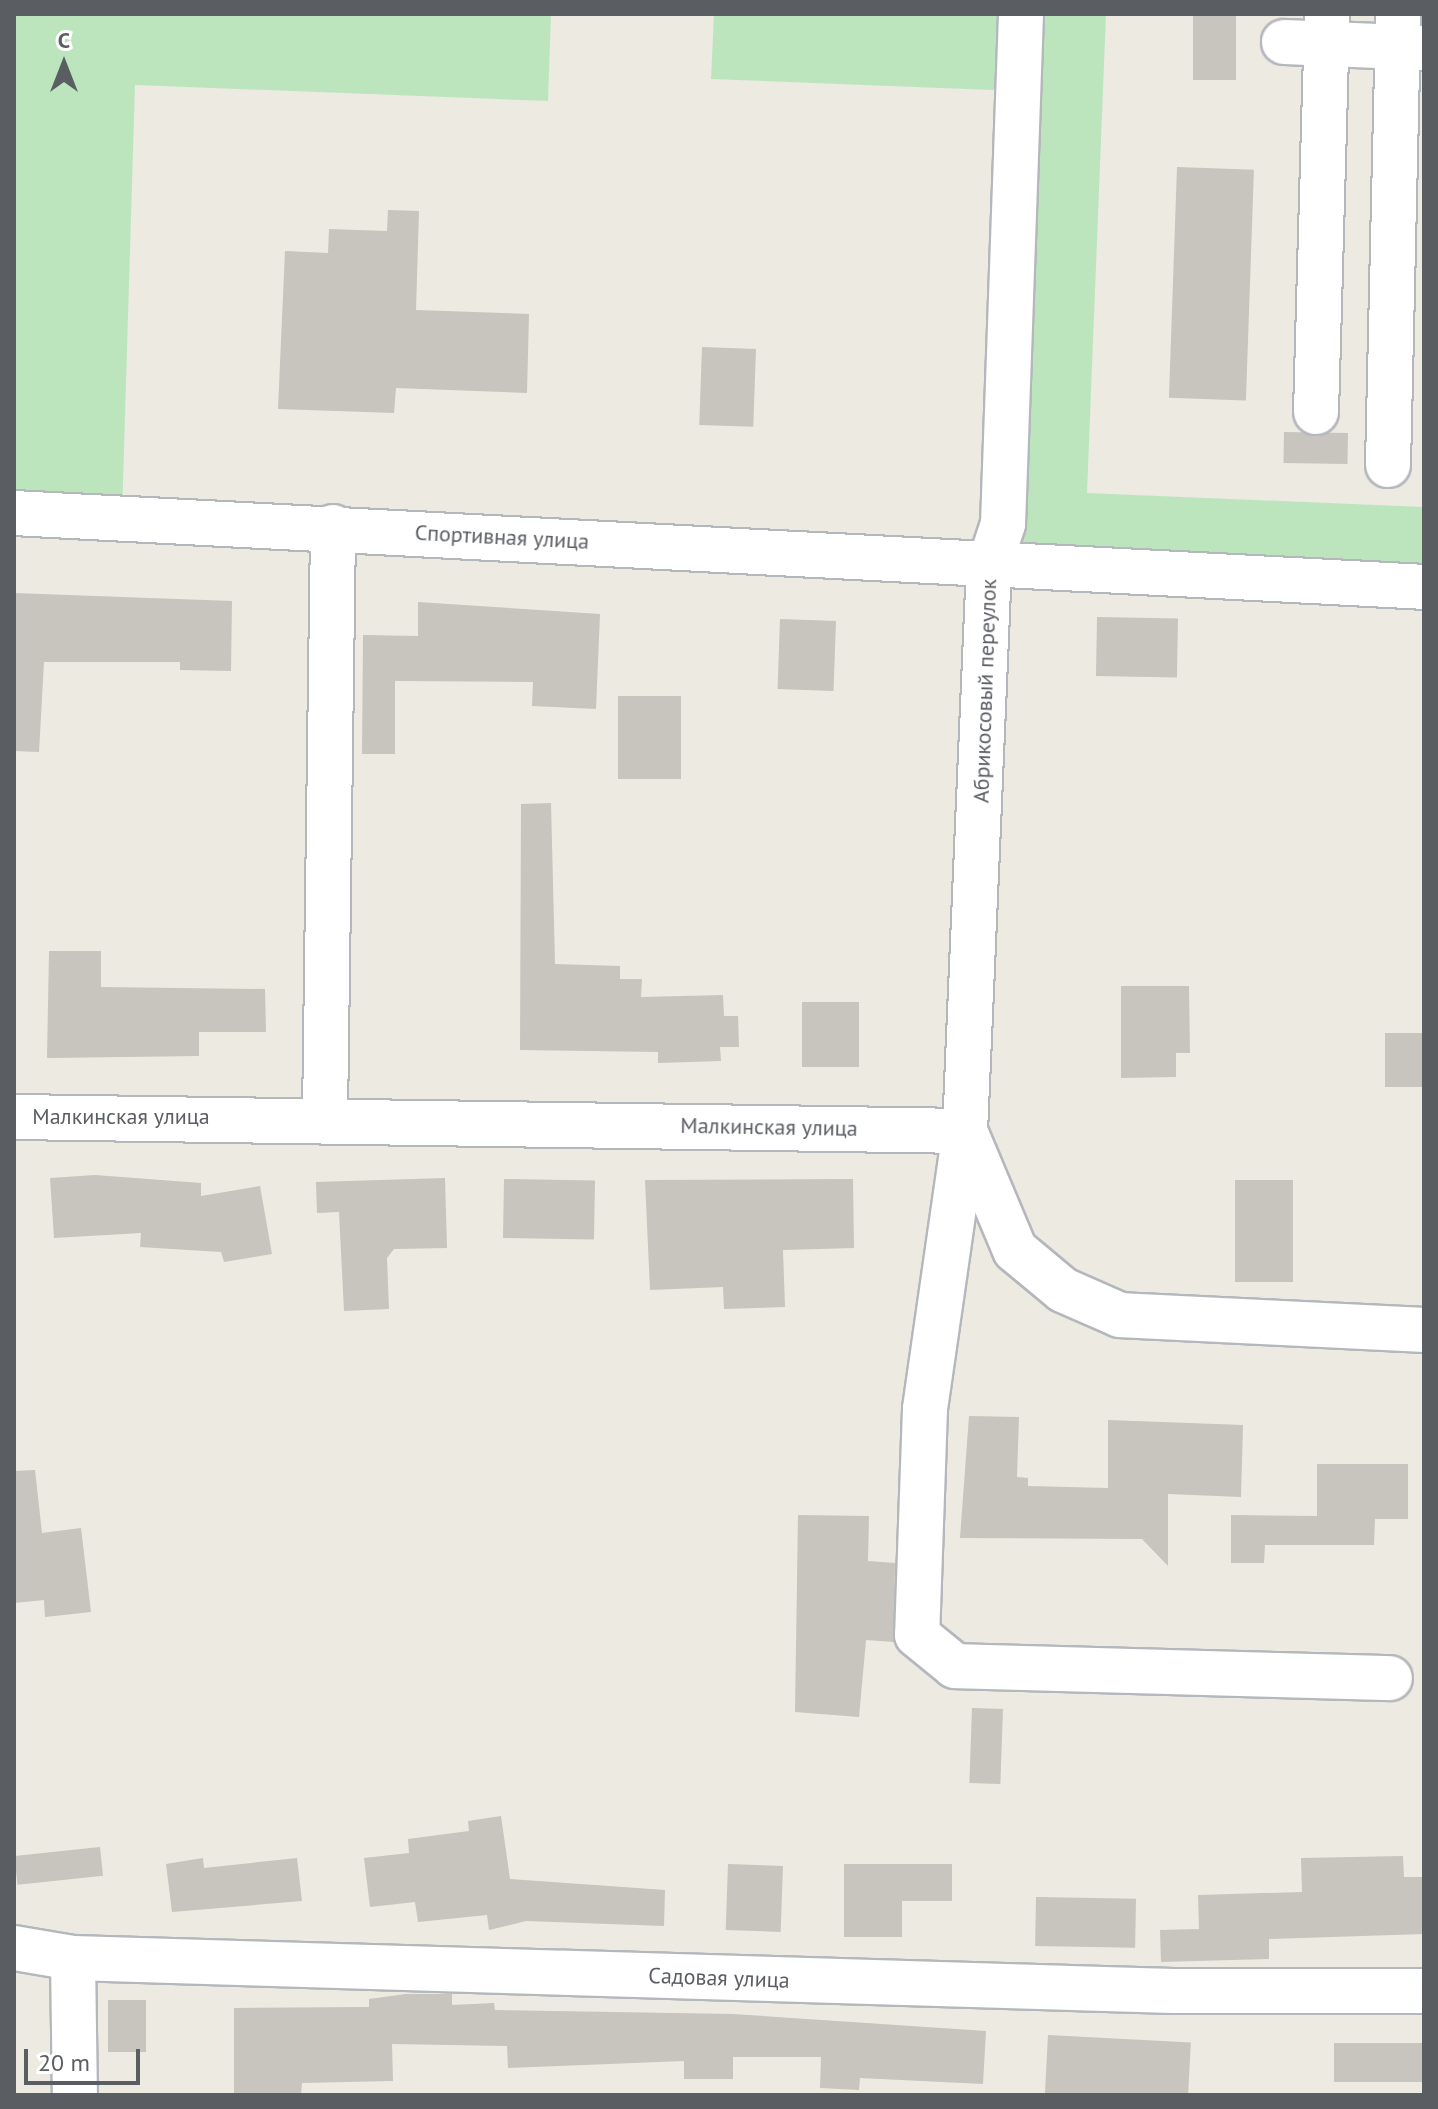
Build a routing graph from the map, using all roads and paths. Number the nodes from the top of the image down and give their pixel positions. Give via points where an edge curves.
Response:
1 (1021, 14) edge
2 (1327, 29) edge
3 (1406, 36) edge
4 (1284, 42) dead end
5 (1316, 412) dead end
6 (1388, 465) dead end
7 (14, 513) edge
8 (333, 527) junction
9 (989, 566) junction
10 (1424, 587) edge
11 (14, 1117) edge
12 (325, 1117) junction
13 (965, 1131) junction
14 (1424, 1330) edge
15 (1390, 1678) dead end
16 (14, 1948) edge
17 (73, 1958) junction
18 (1424, 1991) edge
19 (75, 2095) edge

1 - 9 street, Абрикосовый переулок via 1003,524
2 - 3 street
2 - 4 street
2 - 5 street
3 - 6 street
7 - 8 street, Спортивная улица
8 - 9 street, Спортивная улица
8 - 12 street
9 - 10 street, Спортивная улица
9 - 13 street, Абрикосовый переулок
11 - 12 street, Малкинская улица
12 - 13 street, Малкинская улица
13 - 14 street via 1015,1250 1063,1290 1105,1309
13 - 15 street, Абрикосовый переулок via 925,1409 917,1635 955,1666
16 - 17 street, Садовая улица
17 - 18 street, Садовая улица via 1174,1991
17 - 19 street

